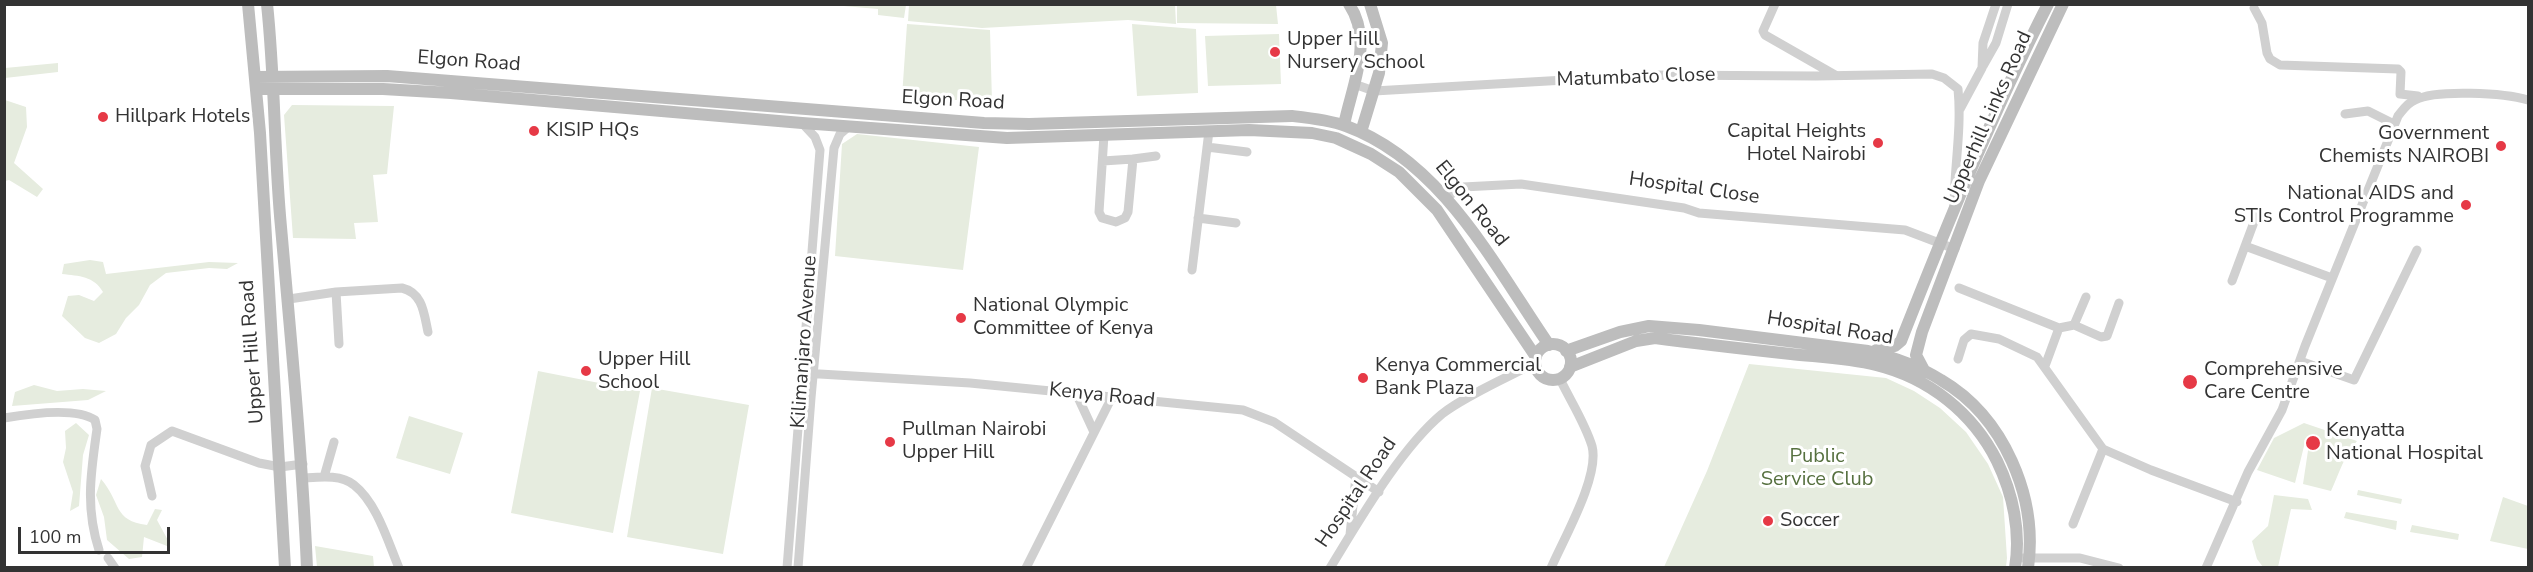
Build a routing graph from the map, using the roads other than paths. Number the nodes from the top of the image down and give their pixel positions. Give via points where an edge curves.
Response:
1 (248, 4) edge
2 (267, 4) edge
3 (1349, 4) edge
4 (1370, 4) edge
5 (1775, 4) edge
6 (1996, 4) edge
7 (2008, 4) edge
8 (2048, 4) edge
9 (2063, 4) edge
10 (2254, 8) dead end
11 (1982, 68) junction
12 (1837, 76) junction
13 (256, 83) junction
14 (274, 84) junction
15 (1354, 84) junction
16 (1374, 91) junction
17 (2423, 96) junction
18 (2529, 100) edge
19 (1960, 109) junction
20 (2345, 114) dead end
21 (801, 123) junction
22 (2394, 124) junction
23 (1344, 125) junction
24 (848, 127) junction
25 (1209, 131) junction
26 (1361, 132) junction
27 (1104, 135) junction
28 (1207, 147) junction
29 (1247, 152) dead end
30 (1156, 156) dead end
31 (1133, 159) junction
32 (1104, 161) junction
33 (1444, 198) junction
34 (1954, 211) junction
35 (2257, 214) dead end
36 (1198, 218) junction
37 (1236, 223) dead end
38 (1940, 243) junction
39 (2245, 246) junction
40 (1955, 249) junction
41 (2417, 250) dead end
42 (1192, 270) dead end
43 (2332, 278) junction
44 (2232, 281) dead end
45 (1959, 288) dead end
46 (336, 292) junction
47 (2086, 297) dead end
48 (289, 299) junction
49 (2119, 303) dead end
50 (2074, 325) junction
51 (2058, 328) junction
52 (428, 332) dead end
53 (339, 344) dead end
54 (1549, 345) junction
55 (1566, 351) junction
56 (1868, 351) junction
57 (1958, 359) dead end
58 (1536, 360) junction
59 (2300, 361) junction
60 (2045, 366) junction
61 (1570, 367) junction
62 (1925, 372) junction
63 (803, 373) junction
64 (813, 373) junction
65 (1560, 379) junction
66 (1076, 393) junction
67 (1112, 397) junction
68 (4, 418) edge
69 (1094, 432) junction
70 (334, 442) dead end
71 (2103, 449) junction
72 (303, 464) junction
73 (280, 467) junction
74 (1356, 476) junction
75 (324, 477) junction
76 (303, 478) junction
77 (1379, 492) junction
78 (152, 496) dead end
79 (2236, 502) junction
80 (2073, 524) dead end
81 (1349, 537) junction
82 (307, 548) junction
83 (99, 550) dead end
84 (284, 551) junction
85 (108, 558) dead end
86 (2022, 563) edge
87 (1332, 564) edge
88 (115, 567) edge
89 (285, 567) edge
90 (307, 567) edge
91 (399, 567) edge
92 (787, 567) edge
93 (798, 567) edge
94 (1026, 567) edge
95 (1343, 567) edge
96 (1551, 567) edge
97 (2118, 567) edge
98 (2206, 567) edge

1 - 13 street, Upper Hill Road
2 - 14 street, Upper Hill Road
3 - 15 street via 1362,40
4 - 16 street via 1382,43
5 - 12 street via 1763,31 1765,35
6 - 11 street via 1983,43
7 - 11 street via 1996,43
8 - 34 street, Upperhill Links Road via 2020,58
9 - 40 street, Upperhill Links Road via 2000,135
10 - 17 street via 2262,23 2266,53 2274,62 2398,69 2400,94
11 - 19 street
12 - 16 street, Matumbato Close via 1652,75
12 - 19 street, Matumbato Close via 1919,73 1944,78 1958,90
13 - 14 street, Elgon Road
13 - 73 street, Upper Hill Road
14 - 21 street, Elgon Road via 451,93
14 - 23 street, Elgon Road via 411,78 984,123 1292,116
14 - 48 street, Upper Hill Road
15 - 16 street, Matumbato Close
15 - 23 street
16 - 26 street
17 - 18 street via 2463,93
17 - 22 street via 2406,106
19 - 34 street
20 - 22 street via 2368,111
21 - 24 street, Elgon Road
21 - 63 street, Kilimanjaro Avenue via 815,137 820,150
22 - 43 street
23 - 26 street, Elgon Road
24 - 27 street, Elgon Road via 1007,138
24 - 64 street, Kilimanjaro Avenue via 834,148
25 - 27 street, Elgon Road
25 - 28 street
25 - 58 street, Elgon Road via 1286,130 1336,138 1399,172 1451,228
26 - 33 street, Elgon Road via 1407,161
27 - 32 street
28 - 29 street
28 - 36 street
30 - 31 street
31 - 32 street
31 - 32 street via 1128,212 1125,219 1116,222 1102,218 1099,212
33 - 38 street, Hospital Close via 1463,187 1529,185 1699,213 1905,230
33 - 54 street, Elgon Road
34 - 38 street, Upperhill Links Road
35 - 39 street
36 - 37 street
36 - 42 street
38 - 40 street, Hospital Close
38 - 56 street via 1901,341 1885,350
39 - 43 street
39 - 44 street
40 - 62 street via 1917,347 1916,355
41 - 59 street via 2354,380
43 - 59 street
45 - 51 street
46 - 48 street
46 - 52 street via 394,287 408,290 420,299
46 - 53 street
47 - 50 street
48 - 72 street, Upper Hill Road
49 - 50 street via 2107,336
50 - 51 street
51 - 60 street
54 - 55 street
54 - 58 street via 1542,348
55 - 56 street, Hospital Road via 1649,326
55 - 61 street
56 - 62 street, Hospital Road via 1891,356
57 - 60 street via 1967,336 1979,334 2031,353
58 - 65 street via 1543,377
58 - 77 street, Hospital Road via 1442,414 1421,435
59 - 79 street via 2282,410
60 - 71 street
61 - 65 street
61 - 86 street, Hospital Road via 1636,341 1655,338 1858,362 1899,372 1956,406 1983,438 2004,476 2014,509
62 - 86 street, Hospital Road via 1970,402 2008,453 2029,515
63 - 64 street, Kenya Road
63 - 92 street, Kilimanjaro Avenue
64 - 66 street, Kenya Road
64 - 93 street, Kilimanjaro Avenue
65 - 96 street via 1592,445 1594,466
66 - 67 street, Kenya Road
66 - 69 street
67 - 69 street
67 - 74 street, Kenya Road via 1242,410 1274,422
68 - 83 street via 68,413 88,415 95,420 88,496
69 - 94 street
70 - 75 street
71 - 79 street
71 - 80 street
72 - 73 street
72 - 76 street, Upper Hill Road
73 - 78 street via 258,463 172,431 151,445 145,466
73 - 84 street, Upper Hill Road
74 - 77 street, Kenya Road
74 - 81 street
75 - 76 street
75 - 91 street via 354,485 377,514
76 - 82 street, Upper Hill Road
77 - 81 street, Hospital Road
79 - 98 street
81 - 87 street, Hospital Road
82 - 84 street
82 - 90 street, Upper Hill Road
84 - 89 street, Upper Hill Road
85 - 88 street
86 - 97 street via 2080,558
87 - 95 street

